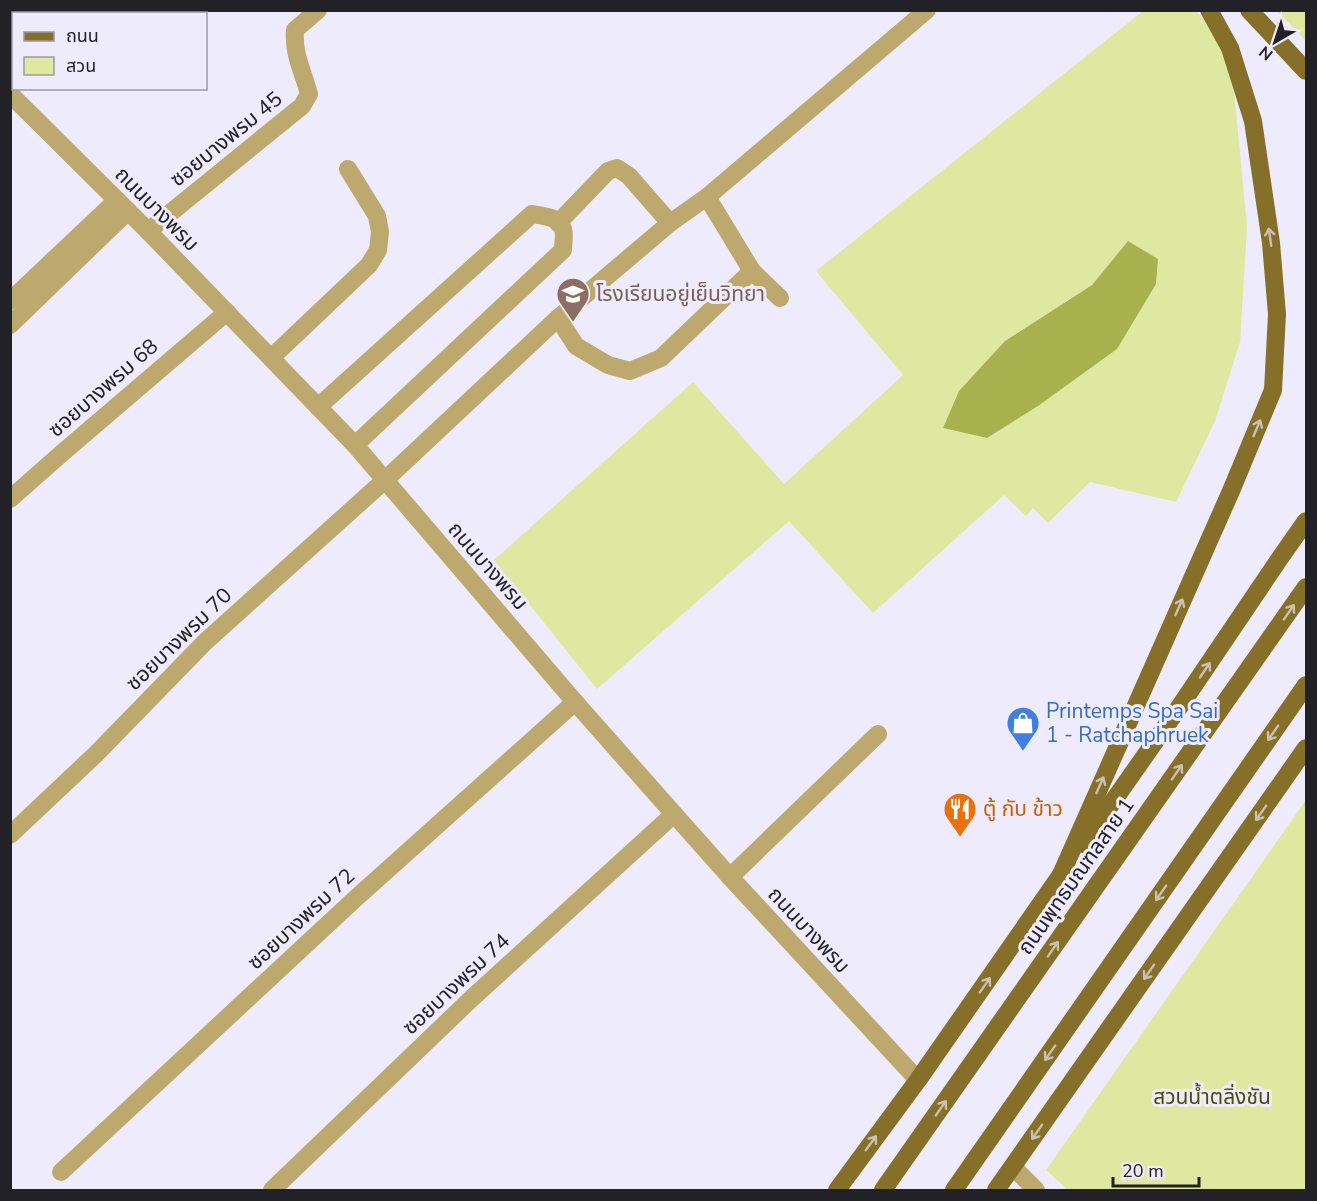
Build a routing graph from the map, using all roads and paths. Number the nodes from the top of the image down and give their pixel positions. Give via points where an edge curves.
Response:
1 (318, 10) edge
2 (927, 10) edge
3 (1209, 10) edge
4 (1249, 10) edge
5 (1306, 71) edge
6 (10, 94) edge
7 (348, 169) dead end
8 (708, 197) junction
9 (122, 205) junction
10 (558, 223) junction
11 (670, 223) junction
12 (148, 231) junction
13 (752, 271) junction
14 (780, 298) dead end
15 (10, 301) edge
16 (226, 312) junction
17 (558, 318) junction
18 (10, 325) edge
19 (272, 358) junction
20 (318, 407) junction
21 (355, 445) junction
22 (385, 480) junction
23 (10, 499) edge
24 (1306, 521) edge
25 (1306, 544) edge
26 (1280, 558) junction
27 (1306, 587) edge
28 (1306, 685) edge
29 (574, 702) junction
30 (878, 734) dead end
31 (1306, 748) edge
32 (674, 814) junction
33 (10, 835) edge
34 (730, 877) junction
35 (1060, 877) junction
36 (918, 1080) junction
37 (1012, 1167) junction
38 (62, 1172) dead end
39 (272, 1191) edge
40 (837, 1191) edge
41 (883, 1191) edge
42 (954, 1191) edge
43 (996, 1191) edge
44 (1036, 1191) edge

1 - 12 street, ซอยบางพรม 45 via 295,30 296,55 309,94 302,106
2 - 8 street, ซอยบางพรม 70
35 -> 3 main road via 1273,390 1277,314 1253,121 1230,48
4 - 5 main road
6 - 9 street, ถนนบางพรม
7 - 19 street via 377,216 378,250 369,265
8 - 11 street, ซอยบางพรม 70
8 - 13 street
9 - 12 street, ถนนบางพรม
9 - 15 street
9 - 18 street
10 - 11 street via 608,171 617,168 629,176
10 - 20 street via 552,217 532,214
10 - 21 street via 563,230 563,250
11 - 17 street, ซอยบางพรม 70
12 - 16 street, ถนนบางพรม
13 - 14 street
13 - 17 street via 661,358 630,371 608,365 576,346
16 - 19 street, ถนนบางพรม
16 - 23 street, ซอยบางพรม 68
17 - 22 street, ซอยบางพรม 70
19 - 20 street, ถนนบางพรม
20 - 21 street, ถนนบางพรม
21 - 22 street, ถนนบางพรม
22 - 29 street, ถนนบางพรม
22 - 33 street, ซอยบางพรม 70 via 205,642
24 - 26 main road
25 - 26 main road
35 -> 26 main road
41 -> 27 main road, ถนนพุทธมณฑลสาย 1
28 -> 42 main road
29 - 32 street, ถนนบางพรม
29 - 38 street, ซอยบางพรม 72 via 347,906
30 - 34 street
31 -> 37 main road
32 - 34 street, ถนนบางพรม
32 - 39 street, ซอยบางพรม 74 via 471,999
34 - 36 street, ถนนบางพรม
36 -> 35 main road
40 -> 36 main road
37 - 43 main road
37 - 44 street

